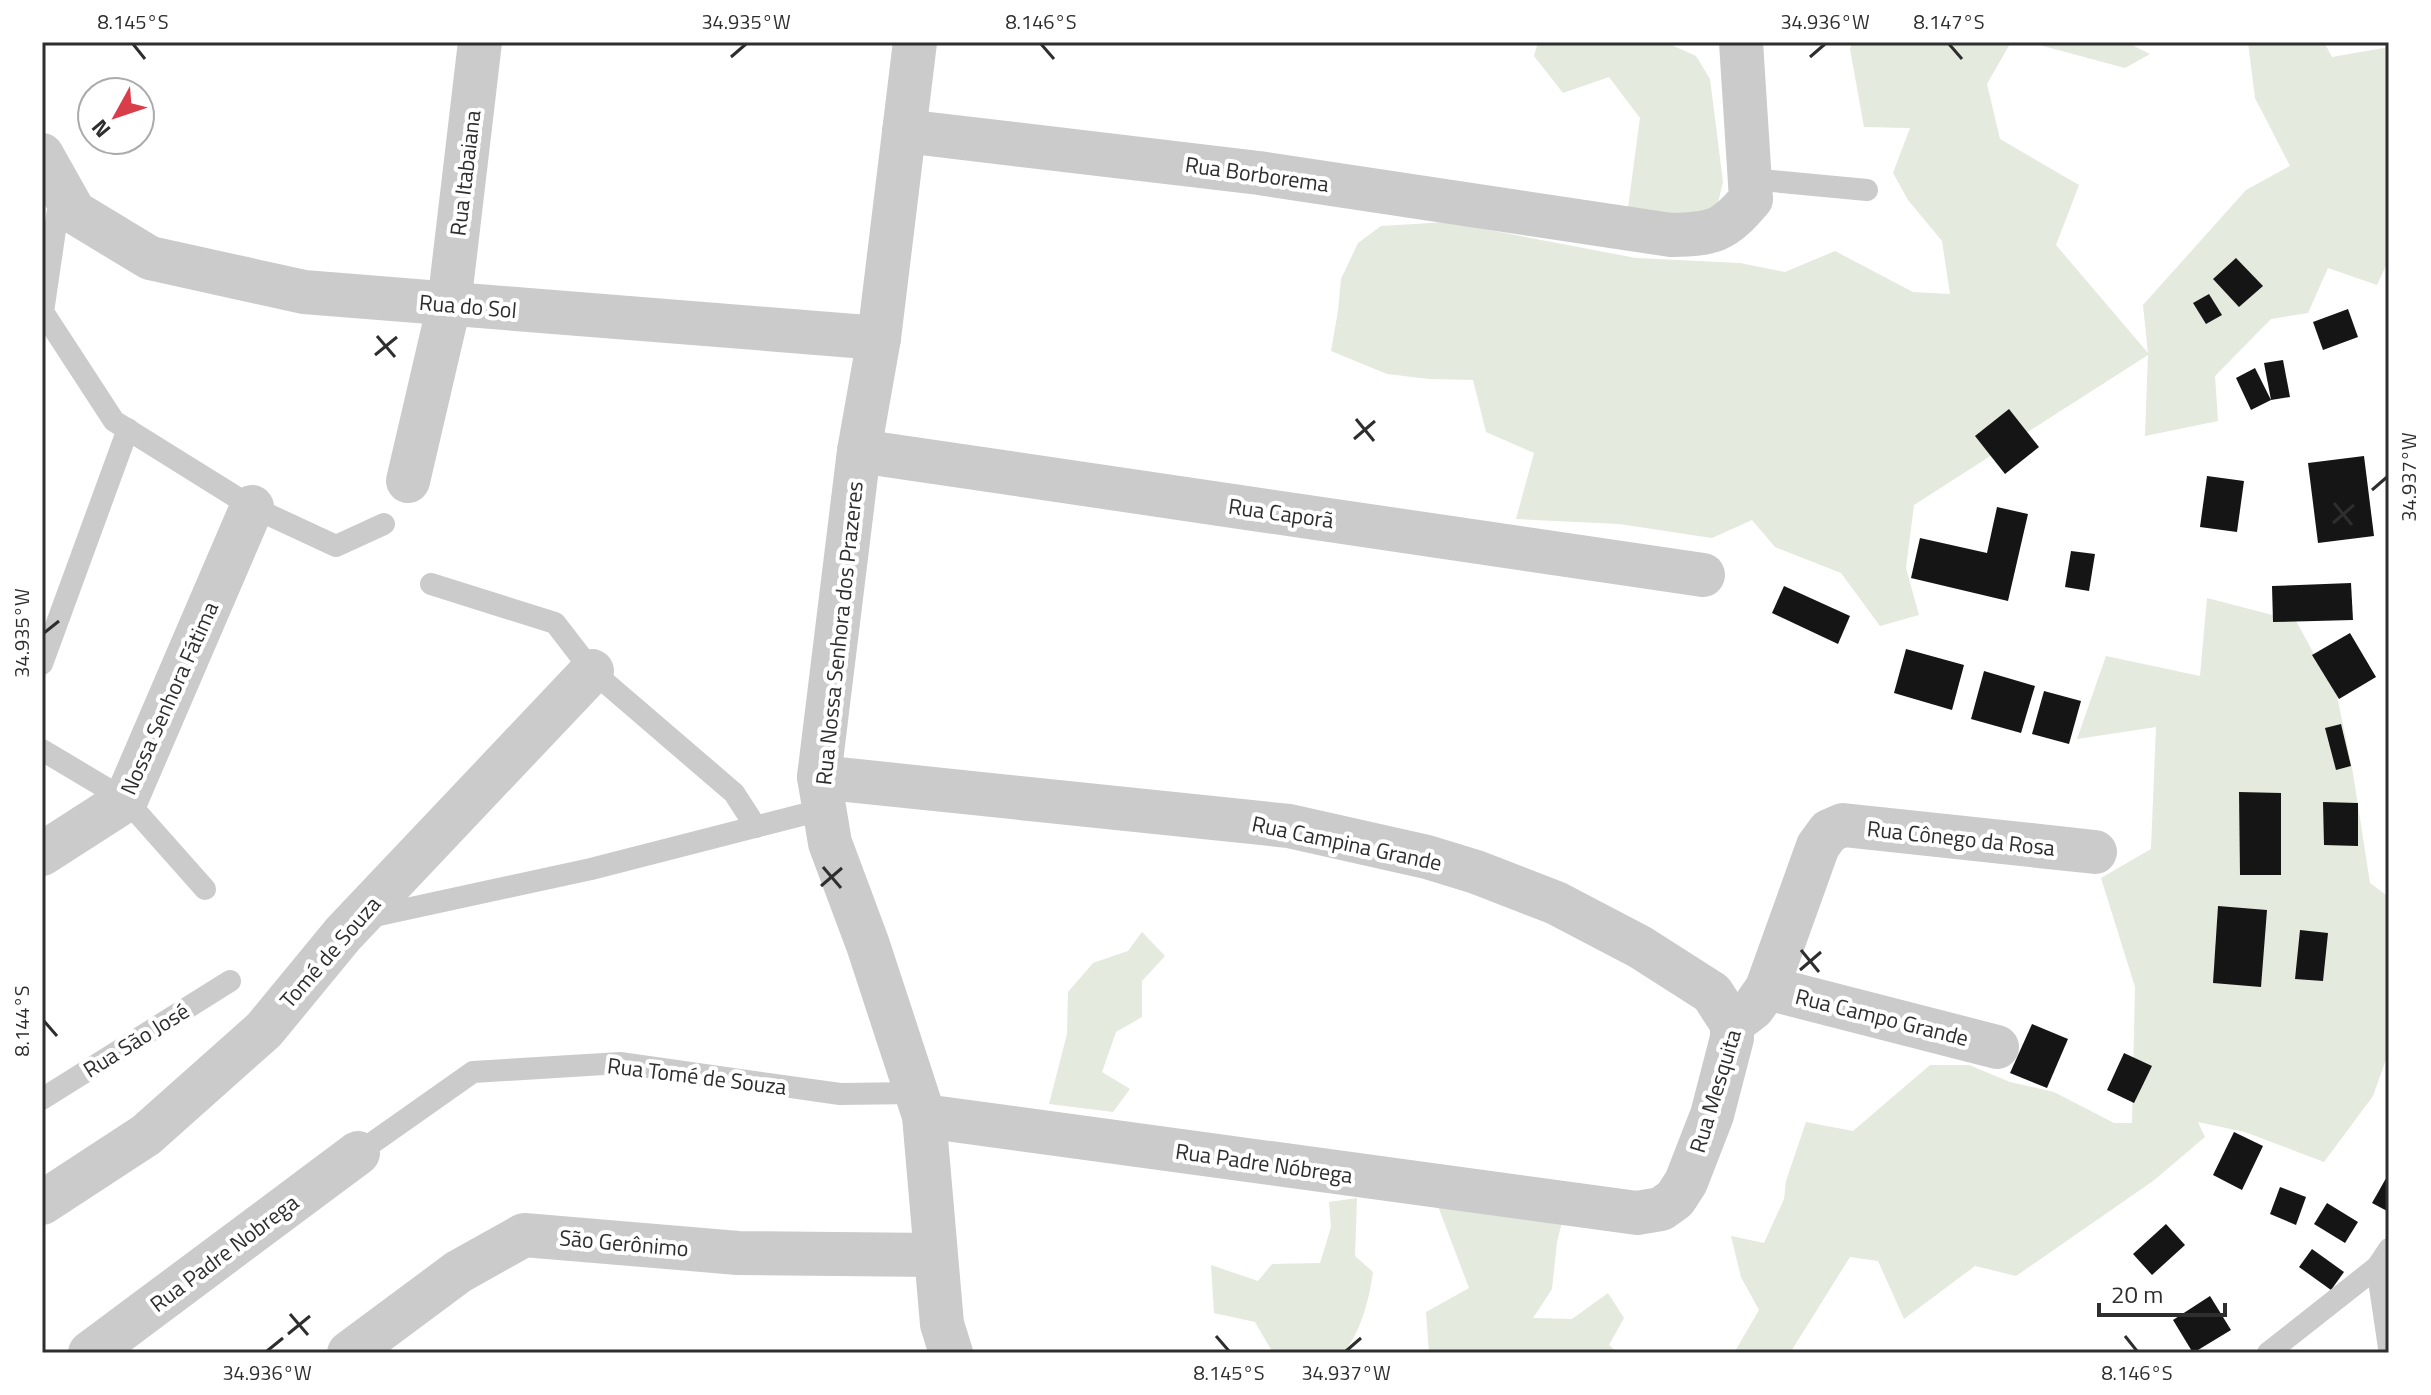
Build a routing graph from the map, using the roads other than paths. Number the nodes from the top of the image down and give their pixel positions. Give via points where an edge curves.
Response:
1 (480, 42) edge
2 (915, 42) edge
3 (1741, 42) edge
4 (904, 131) junction
5 (1750, 179) junction
6 (59, 185) edge
7 (1867, 190) dead end
8 (449, 305) junction
9 (42, 313) edge
10 (879, 338) junction
11 (128, 429) junction
12 (859, 451) junction
13 (408, 481) dead end
14 (252, 507) junction
15 (384, 524) dead end
16 (1703, 575) dead end
17 (431, 584) dead end
18 (42, 664) edge
19 (592, 671) junction
20 (42, 750) edge
21 (822, 793) junction
22 (126, 800) junction
23 (756, 827) junction
24 (1829, 831) joint
25 (2095, 852) dead end
26 (42, 854) edge
27 (205, 889) dead end
28 (356, 920) junction
29 (230, 981) dead end
30 (1767, 988) junction
31 (1732, 1024) junction
32 (1997, 1047) dead end
33 (42, 1099) edge
34 (920, 1104) junction
35 (358, 1153) joint
36 (42, 1203) edge
37 (1603, 1210) joint
38 (935, 1255) junction
39 (2383, 1258) edge
40 (2389, 1348) edge
41 (90, 1353) edge
42 (349, 1353) edge
43 (951, 1353) edge
44 (2268, 1353) edge

1 - 8 street, Rua Itabaiana
2 - 4 street, Rua Nossa Senhora dos Prazeres
3 - 5 street
4 - 5 street, Rua Borborema via 1259,173 1671,235 1707,234 1733,220 1751,199
4 - 10 street, Rua Nossa Senhora dos Prazeres
5 - 7 lane
6 - 8 street, Rua do Sol via 150,258 304,292
6 - 9 lane
8 - 10 street, Rua do Sol
8 - 13 street, Rua Itabaiana
9 - 11 lane via 114,421
10 - 12 street, Rua Nossa Senhora dos Prazeres
11 - 14 lane
11 - 18 lane
12 - 16 street, Rua Caporã
12 - 21 street, Rua Nossa Senhora dos Prazeres
14 - 15 lane via 336,546
14 - 22 street, Nossa Senhora Fátima
17 - 19 lane via 555,623
19 - 23 lane via 734,793
19 - 28 street, Tomé de Souza
20 - 22 lane
21 - 23 lane
21 - 31 street, Rua Campina Grande via 1289,826 1427,857 1556,903 1640,947 1712,993
21 - 34 street, Rua Nossa Senhora dos Prazeres via 830,843
22 - 26 street, Nossa Senhora Fátima
22 - 27 lane
23 - 28 lane
24 - 25 street, Rua Cônego da Rosa via 1843,825
24 - 30 street, Rua Mesquita via 1818,846
28 - 36 street, Tomé de Souza via 264,1030 146,1135
29 - 33 lane, Rua São José
30 - 31 street, Rua Mesquita
30 - 32 street, Rua Campo Grande
31 - 37 street, Rua Mesquita via 1712,1115 1675,1199 1661,1209 1637,1213
34 - 35 lane, Rua Tomé de Souza via 620,1063 473,1072
34 - 37 street, Rua Padre Nóbrega
34 - 38 street, Rua Nossa Senhora dos Prazeres
35 - 41 street, Rua Padre Nobrega
38 - 42 street, São Gerônimo via 738,1253 524,1235 458,1272
38 - 43 street, Rua Nossa Senhora dos Prazeres via 942,1324
39 - 40 lane
39 - 44 lane

